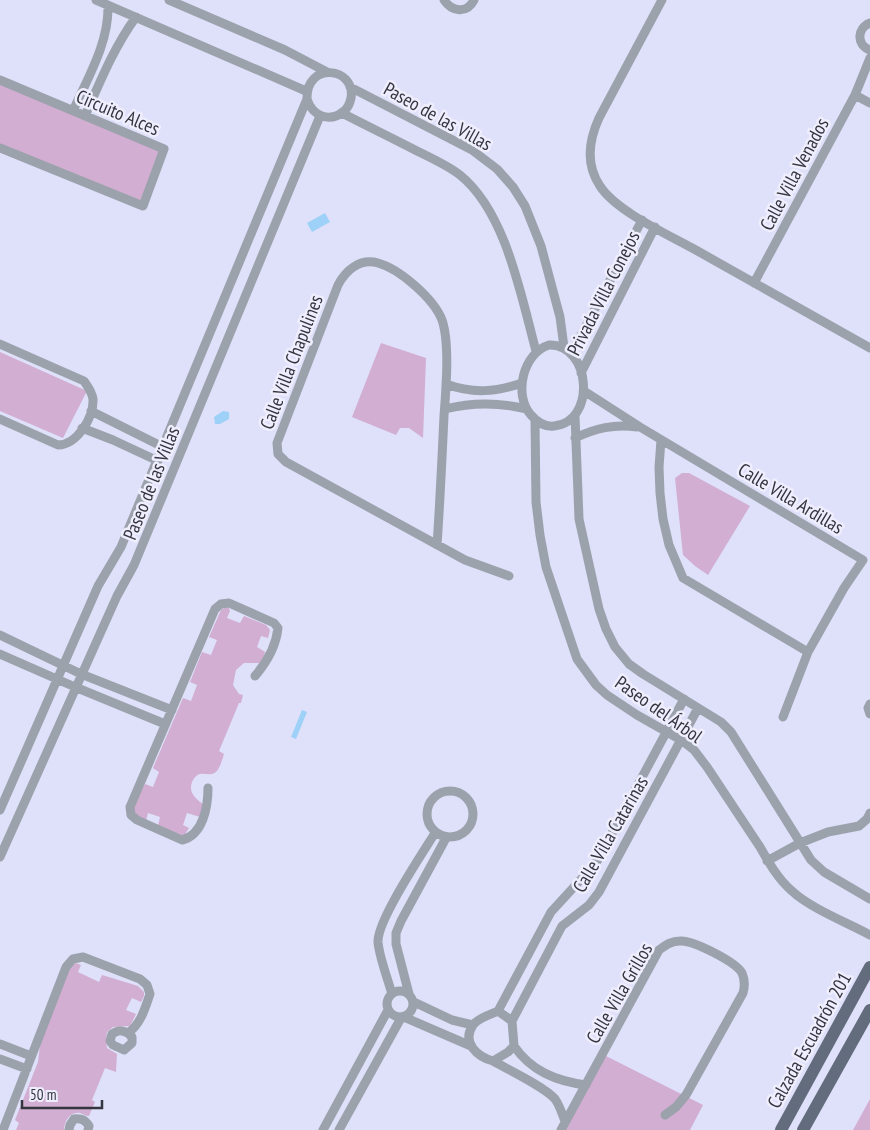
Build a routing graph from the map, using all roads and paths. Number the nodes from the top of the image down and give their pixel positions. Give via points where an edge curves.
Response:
1 (96, 0) edge
2 (169, 0) edge
3 (444, 0) edge
4 (474, 0) edge
5 (662, 0) edge
6 (108, 5) junction
7 (136, 16) junction
8 (870, 23) edge
9 (870, 50) edge
10 (99, 54) junction
11 (111, 58) junction
12 (870, 58) edge
13 (327, 72) junction
14 (0, 80) edge
15 (350, 87) junction
16 (306, 95) junction
17 (855, 95) junction
18 (870, 103) edge
19 (73, 111) junction
20 (342, 113) junction
21 (86, 116) junction
22 (320, 116) junction
23 (0, 148) edge
24 (642, 220) junction
25 (654, 227) junction
26 (613, 275) junction
27 (627, 282) junction
28 (754, 283) junction
29 (0, 344) edge
30 (870, 348) edge
31 (568, 350) junction
32 (536, 351) junction
33 (581, 373) junction
34 (522, 383) junction
35 (446, 384) junction
36 (584, 391) junction
37 (484, 392) junction
38 (484, 403) junction
39 (445, 409) junction
40 (526, 409) junction
41 (91, 411) junction
42 (575, 416) junction
43 (0, 419) edge
44 (535, 420) junction
45 (119, 425) junction
46 (640, 427) junction
47 (82, 428) junction
48 (575, 438) junction
49 (113, 440) junction
50 (661, 440) junction
51 (163, 447) junction
52 (158, 460) junction
53 (437, 545) junction
54 (509, 576) dead end
55 (0, 635) edge
56 (23, 646) junction
57 (808, 652) junction
58 (0, 654) edge
59 (17, 661) junction
60 (62, 666) junction
61 (81, 674) junction
62 (255, 676) dead end
63 (57, 679) junction
64 (75, 687) junction
65 (684, 699) junction
66 (870, 704) edge
67 (698, 708) junction
68 (172, 710) junction
69 (870, 714) edge
70 (783, 717) dead end
71 (165, 724) junction
72 (667, 731) junction
73 (681, 740) junction
74 (208, 788) dead end
75 (0, 810) edge
76 (870, 813) edge
77 (435, 833) junction
78 (446, 838) junction
79 (800, 843) junction
80 (0, 857) edge
81 (767, 861) junction
82 (870, 899) edge
83 (870, 935) edge
84 (870, 967) edge
85 (392, 994) junction
86 (411, 998) junction
87 (388, 1010) junction
88 (870, 1010) edge
89 (498, 1011) junction
90 (402, 1018) junction
91 (512, 1021) junction
92 (473, 1025) junction
93 (128, 1032) dead end
94 (0, 1044) edge
95 (471, 1046) junction
96 (514, 1046) junction
97 (31, 1056) junction
98 (0, 1059) edge
99 (493, 1061) junction
100 (27, 1069) junction
101 (586, 1085) junction
102 (666, 1115) dead end
103 (566, 1121) junction
104 (3, 1130) edge
105 (69, 1130) edge
106 (88, 1130) edge
107 (323, 1130) edge
108 (339, 1130) edge
109 (561, 1130) edge
110 (781, 1130) edge
111 (803, 1130) edge

1 - 6 street
2 - 13 street via 285,50
3 - 4 street via 455,10 467,8
5 - 24 street, Privada Villa Conejos via 599,118 589,147 590,162 599,186 613,202
6 - 7 street
6 - 10 street via 106,35
7 - 11 street
7 - 16 street
8 - 9 street via 861,30 859,37 861,44
10 - 11 street
10 - 19 street
11 - 21 street
12 - 17 street, Calle Villa Venados
13 - 15 street via 341,75
13 - 16 street via 313,78
14 - 19 street, Circuito Alces
15 - 20 street via 350,101
15 - 31 street, Paseo de las Villas via 472,150 497,169 513,187 525,206 541,246
16 - 22 street via 314,112
16 - 51 street, Paseo de las Villas
17 - 18 street
17 - 28 street, Calle Villa Venados
19 - 21 street, Circuito Alces
20 - 22 street
20 - 32 street, Paseo de las Villas via 449,167 473,187 484,201 503,239
21 - 23 street, Circuito Alces via 164,149 143,206
22 - 61 street, Paseo de las Villas via 134,565
24 - 25 street
24 - 26 street, Privada Villa Conejos
25 - 27 street, Privada Villa Conejos
25 - 28 street
26 - 27 street
26 - 31 street, Privada Villa Conejos
27 - 33 street, Privada Villa Conejos
28 - 30 street
29 - 41 street via 84,381 91,391
31 - 32 street via 549,345
31 - 33 street
32 - 34 street via 525,369
33 - 36 street
34 - 37 street
34 - 40 street
35 - 37 street
35 - 39 street, Calle Villa Chapulines
35 - 53 street, Calle Villa Chapulines via 445,333 434,306 422,292 386,266 372,262 354,266 344,273 338,284 277,443 278,454 286,462
36 - 42 street
36 - 46 street, Calle Villa Ardillas
37 - 38 street
38 - 39 street
38 - 40 street
39 - 53 street, Calle Villa Chapulines
40 - 44 street
41 - 45 street
41 - 47 street
42 - 44 street via 562,425 551,426
42 - 48 street, Paseo del Árbol
43 - 47 street via 58,445 72,442
44 - 72 street, Paseo del Árbol via 536,502 540,535 546,567 577,659 607,695
45 - 49 street
45 - 51 street
46 - 48 street, Calle Villa Ardillas via 606,426
46 - 50 street, Calle Villa Ardillas
47 - 49 street
48 - 65 street, Paseo del Árbol via 579,519 606,629 629,664
49 - 52 street
50 - 57 street via 659,467 663,519 682,578
50 - 57 street, Calle Villa Ardillas via 863,560
51 - 52 street, Paseo de las Villas
52 - 60 street, Paseo de las Villas via 121,547 98,586
53 - 54 street via 465,560
55 - 56 street
56 - 59 street
56 - 60 street
57 - 70 street, Calle Villa Ardillas
58 - 59 street
59 - 63 street
60 - 61 street
60 - 63 street, Paseo de las Villas
61 - 64 street, Paseo de las Villas
61 - 68 street
62 - 68 street via 274,646 278,628 274,623 229,603 221,604 215,609
63 - 64 street
63 - 75 street, Paseo de las Villas
64 - 71 street
64 - 80 street, Paseo de las Villas
65 - 67 street, Paseo del Árbol
65 - 72 street, Calle Villa Catarinas
66 - 69 street
67 - 73 street, Calle Villa Catarinas
67 - 79 street, Paseo del Árbol via 732,732
68 - 71 street
71 - 74 street via 130,807 131,815 182,840 189,838 202,820
72 - 73 street, Paseo del Árbol
72 - 89 street, Calle Villa Catarinas via 596,863 551,912
73 - 81 street, Paseo del Árbol via 707,767
73 - 91 street, Calle Villa Catarinas via 599,892 589,905 562,926
76 - 79 street via 859,826 828,832
77 - 78 street
77 - 78 street via 426,813 432,799 444,791 459,793 470,802 473,817 461,835
77 - 85 street via 380,930 378,942
78 - 86 street via 396,933
79 - 81 street
79 - 82 street, Paseo del Árbol via 810,860 824,872
81 - 83 street, Paseo del Árbol via 792,892
84 - 110 main road, Calzada Escuadrón 201
85 - 86 street via 401,991
85 - 87 street via 387,1003
86 - 90 street via 410,1013
86 - 92 street via 452,1020
87 - 90 street via 393,1016
87 - 107 street
88 - 111 main road, Calzada Escuadrón 201
89 - 91 street
89 - 92 street
90 - 95 street
90 - 108 street
91 - 96 street
92 - 95 street
93 - 97 street via 134,1029 143,1014 150,994 147,985 140,979 83,957 73,959 66,967
94 - 97 street
95 - 99 street via 483,1058
96 - 99 street
96 - 101 street via 525,1060 548,1076
97 - 100 street
98 - 100 street
99 - 103 street via 543,1088 560,1106
100 - 104 street
101 - 102 street, Calle Villa Grillos via 659,950 674,941 692,942 732,964 742,974 745,984 686,1095
101 - 103 street, Calle Villa Grillos
103 - 109 street, Calle Villa Grillos
105 - 106 street via 74,1120 81,1118 89,1126

